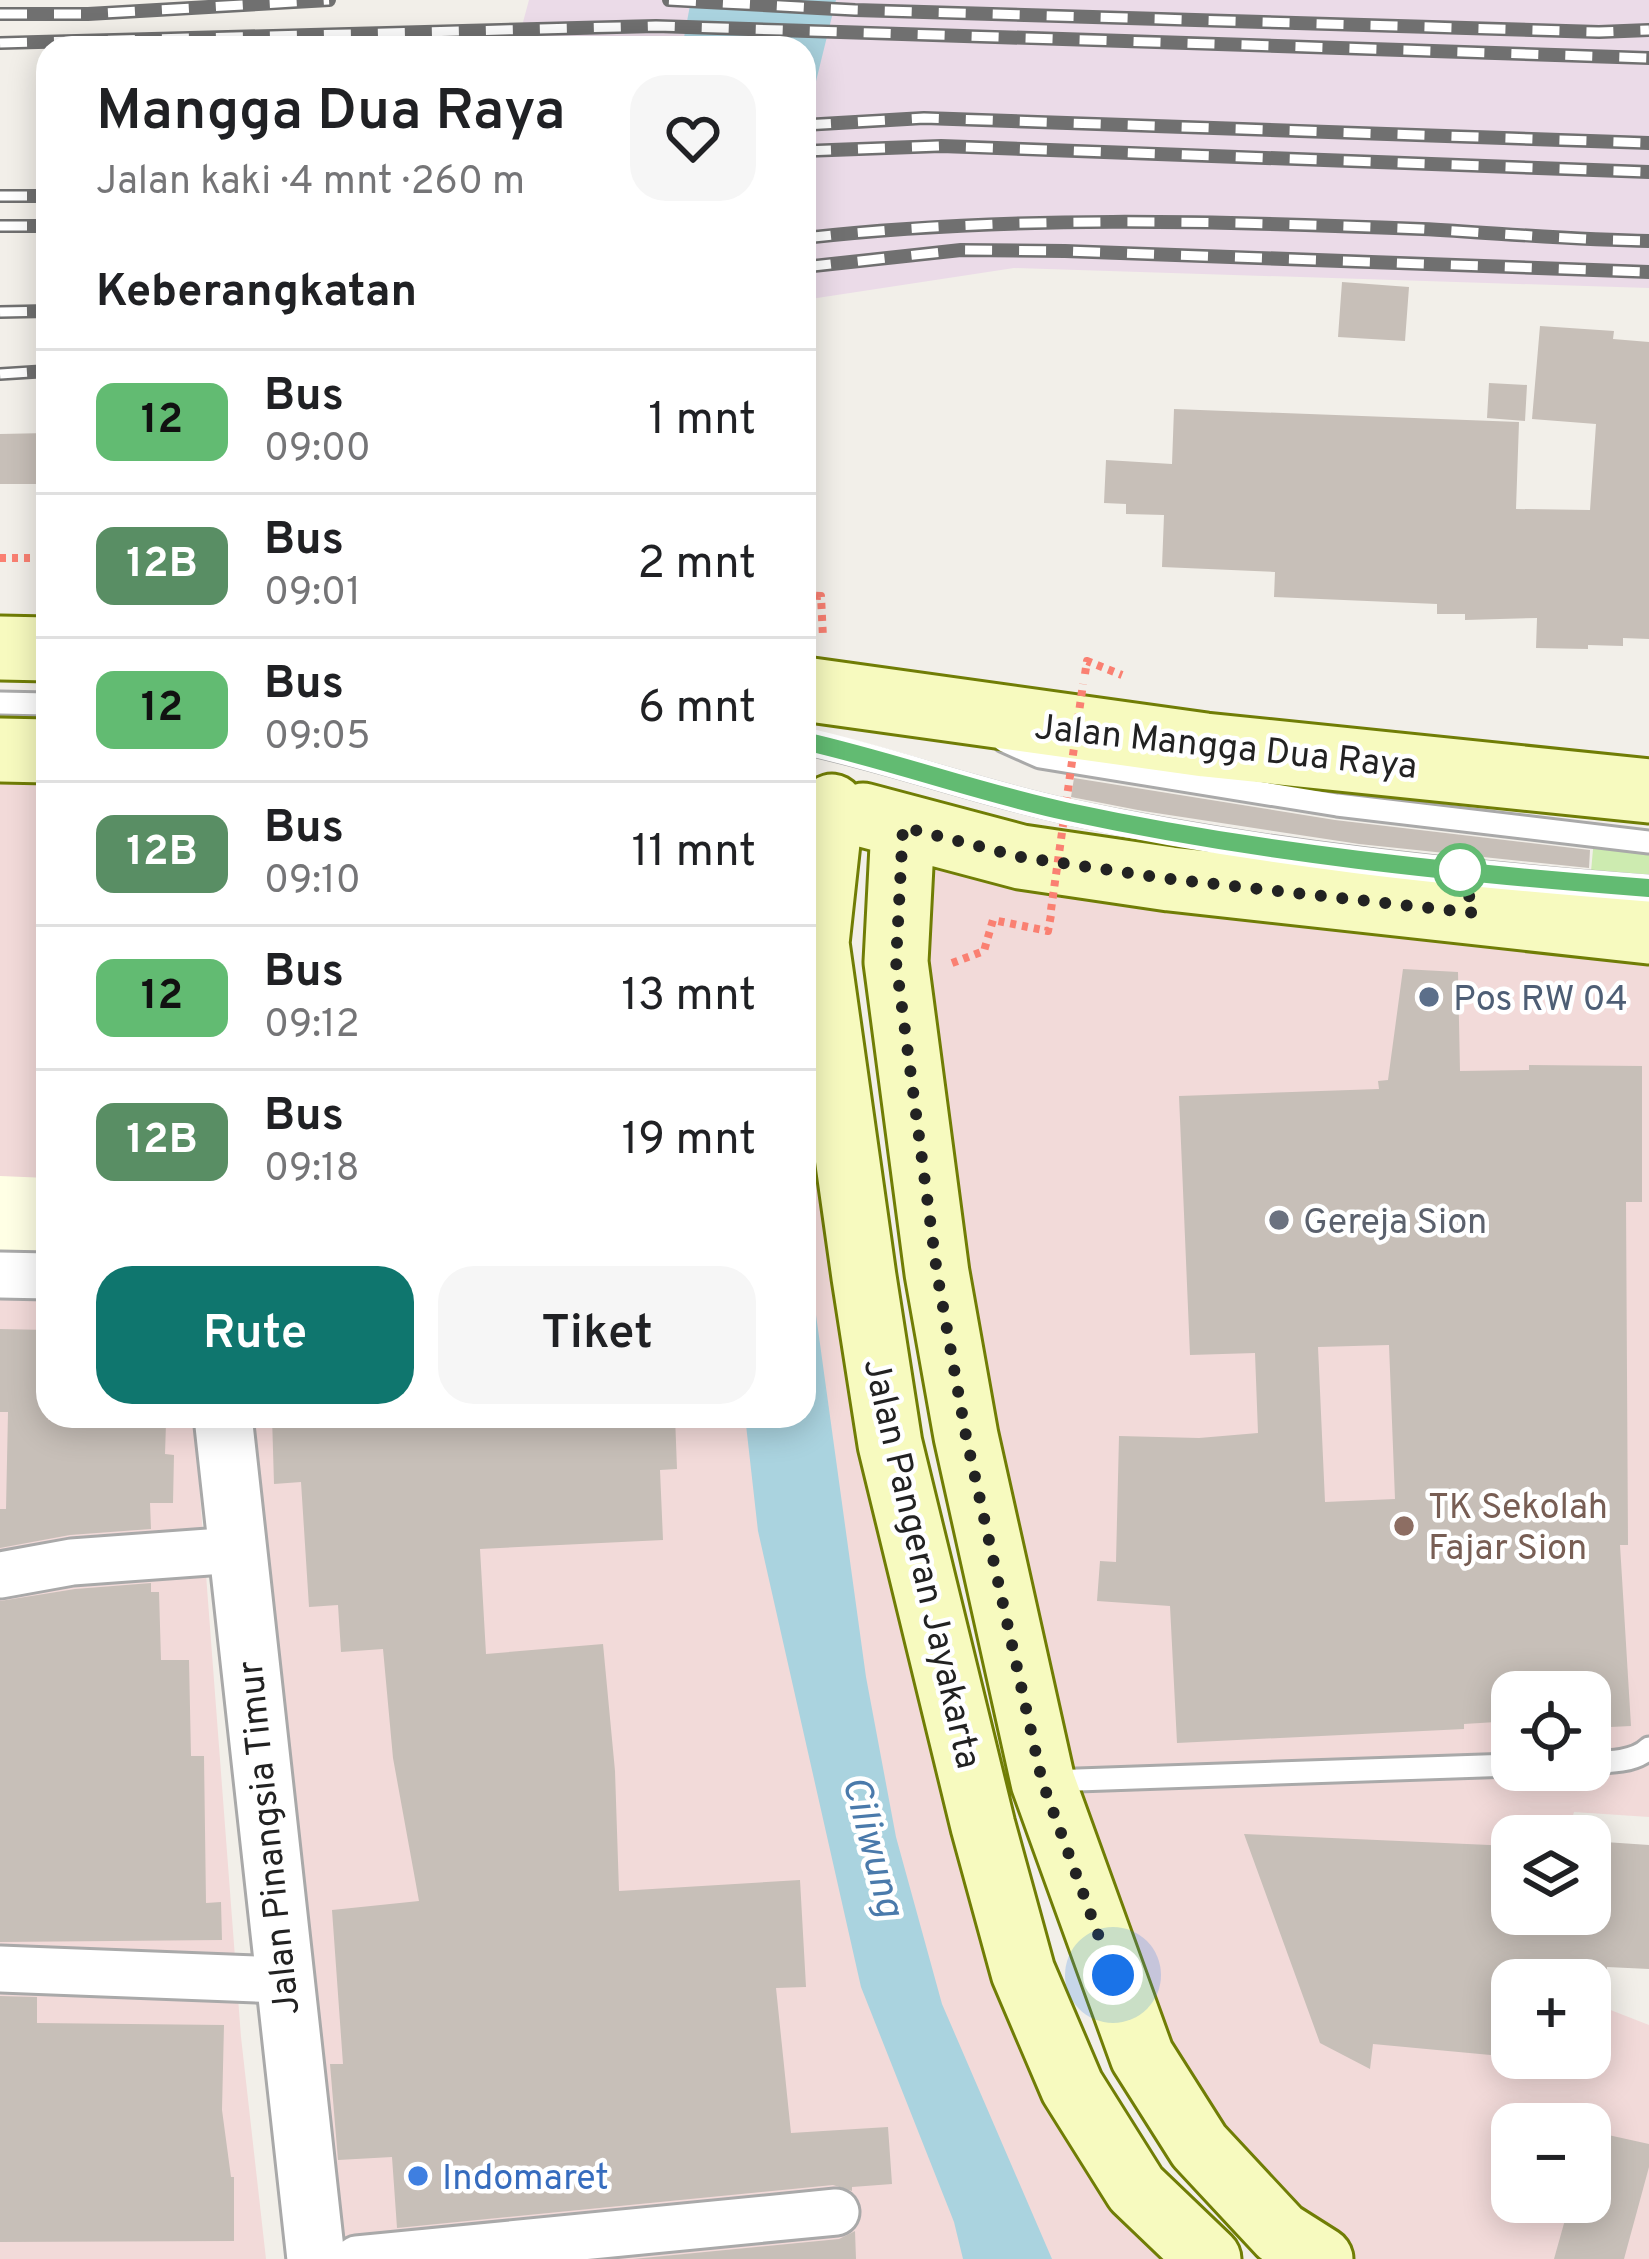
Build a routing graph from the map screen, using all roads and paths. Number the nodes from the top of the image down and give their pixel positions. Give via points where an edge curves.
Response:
1 (0, 558) edge
2 (36, 558) edge
3 (0, 648) edge
4 (36, 650) edge
5 (1083, 684) dead end
6 (816, 691) edge
7 (0, 703) edge
8 (36, 704) edge
9 (964, 715) junction
10 (816, 745) edge
11 (0, 750) edge
12 (36, 752) edge
13 (1649, 790) edge
14 (818, 803) edge
15 (903, 827) junction
16 (1649, 842) edge
17 (1649, 888) edge
18 (1052, 910) dead end
19 (1048, 932) dead end
20 (1649, 932) edge
21 (946, 965) dead end
22 (0, 1275) edge
23 (36, 1276) edge
24 (224, 1428) edge
25 (966, 1436) junction
26 (890, 1444) junction
27 (236, 1550) junction
28 (0, 1575) edge
29 (1649, 1748) edge
30 (1611, 1762) edge
31 (1491, 1766) edge
32 (1042, 1781) junction
33 (0, 1969) edge
34 (282, 1980) junction
35 (836, 2212) dead end
36 (316, 2259) edge
37 (357, 2259) edge
38 (1209, 2259) edge
39 (1322, 2259) edge

1 - 2 path
3 - 4 main road
5 - 18 path, bridge
6 - 9 main road, Jalan Mangga Dua Raya
7 - 8 lane
9 - 13 main road, Jalan Mangga Dua Raya
9 - 16 lane via 1040,757 1337,805
10 - 17 lane via 1167,831 1314,856
11 - 12 main road
14 - 15 main road
14 - 26 main road, Jalan Pangeran Jayakarta via 817,943
15 - 20 main road via 1021,857 1149,876
15 - 25 main road, Jalan Pangeran Jayakarta via 896,962
19 - 21 path via 993,920 984,951
22 - 23 street
24 - 27 street, Jalan Pinangsia Timur
25 - 26 main road
25 - 32 main road, Jalan Pangeran Jayakarta
26 - 38 main road, Jalan Pangeran Jayakarta via 1023,1972 1072,2087 1136,2189
27 - 28 street
27 - 34 street, Jalan Pinangsia Timur
29 - 30 lane
31 - 32 lane
32 - 39 main road, Jalan Pangeran Jayakarta via 1142,2056 1199,2146 1280,2233
33 - 34 street
34 - 36 street, Jalan Pinangsia Timur
35 - 37 street

